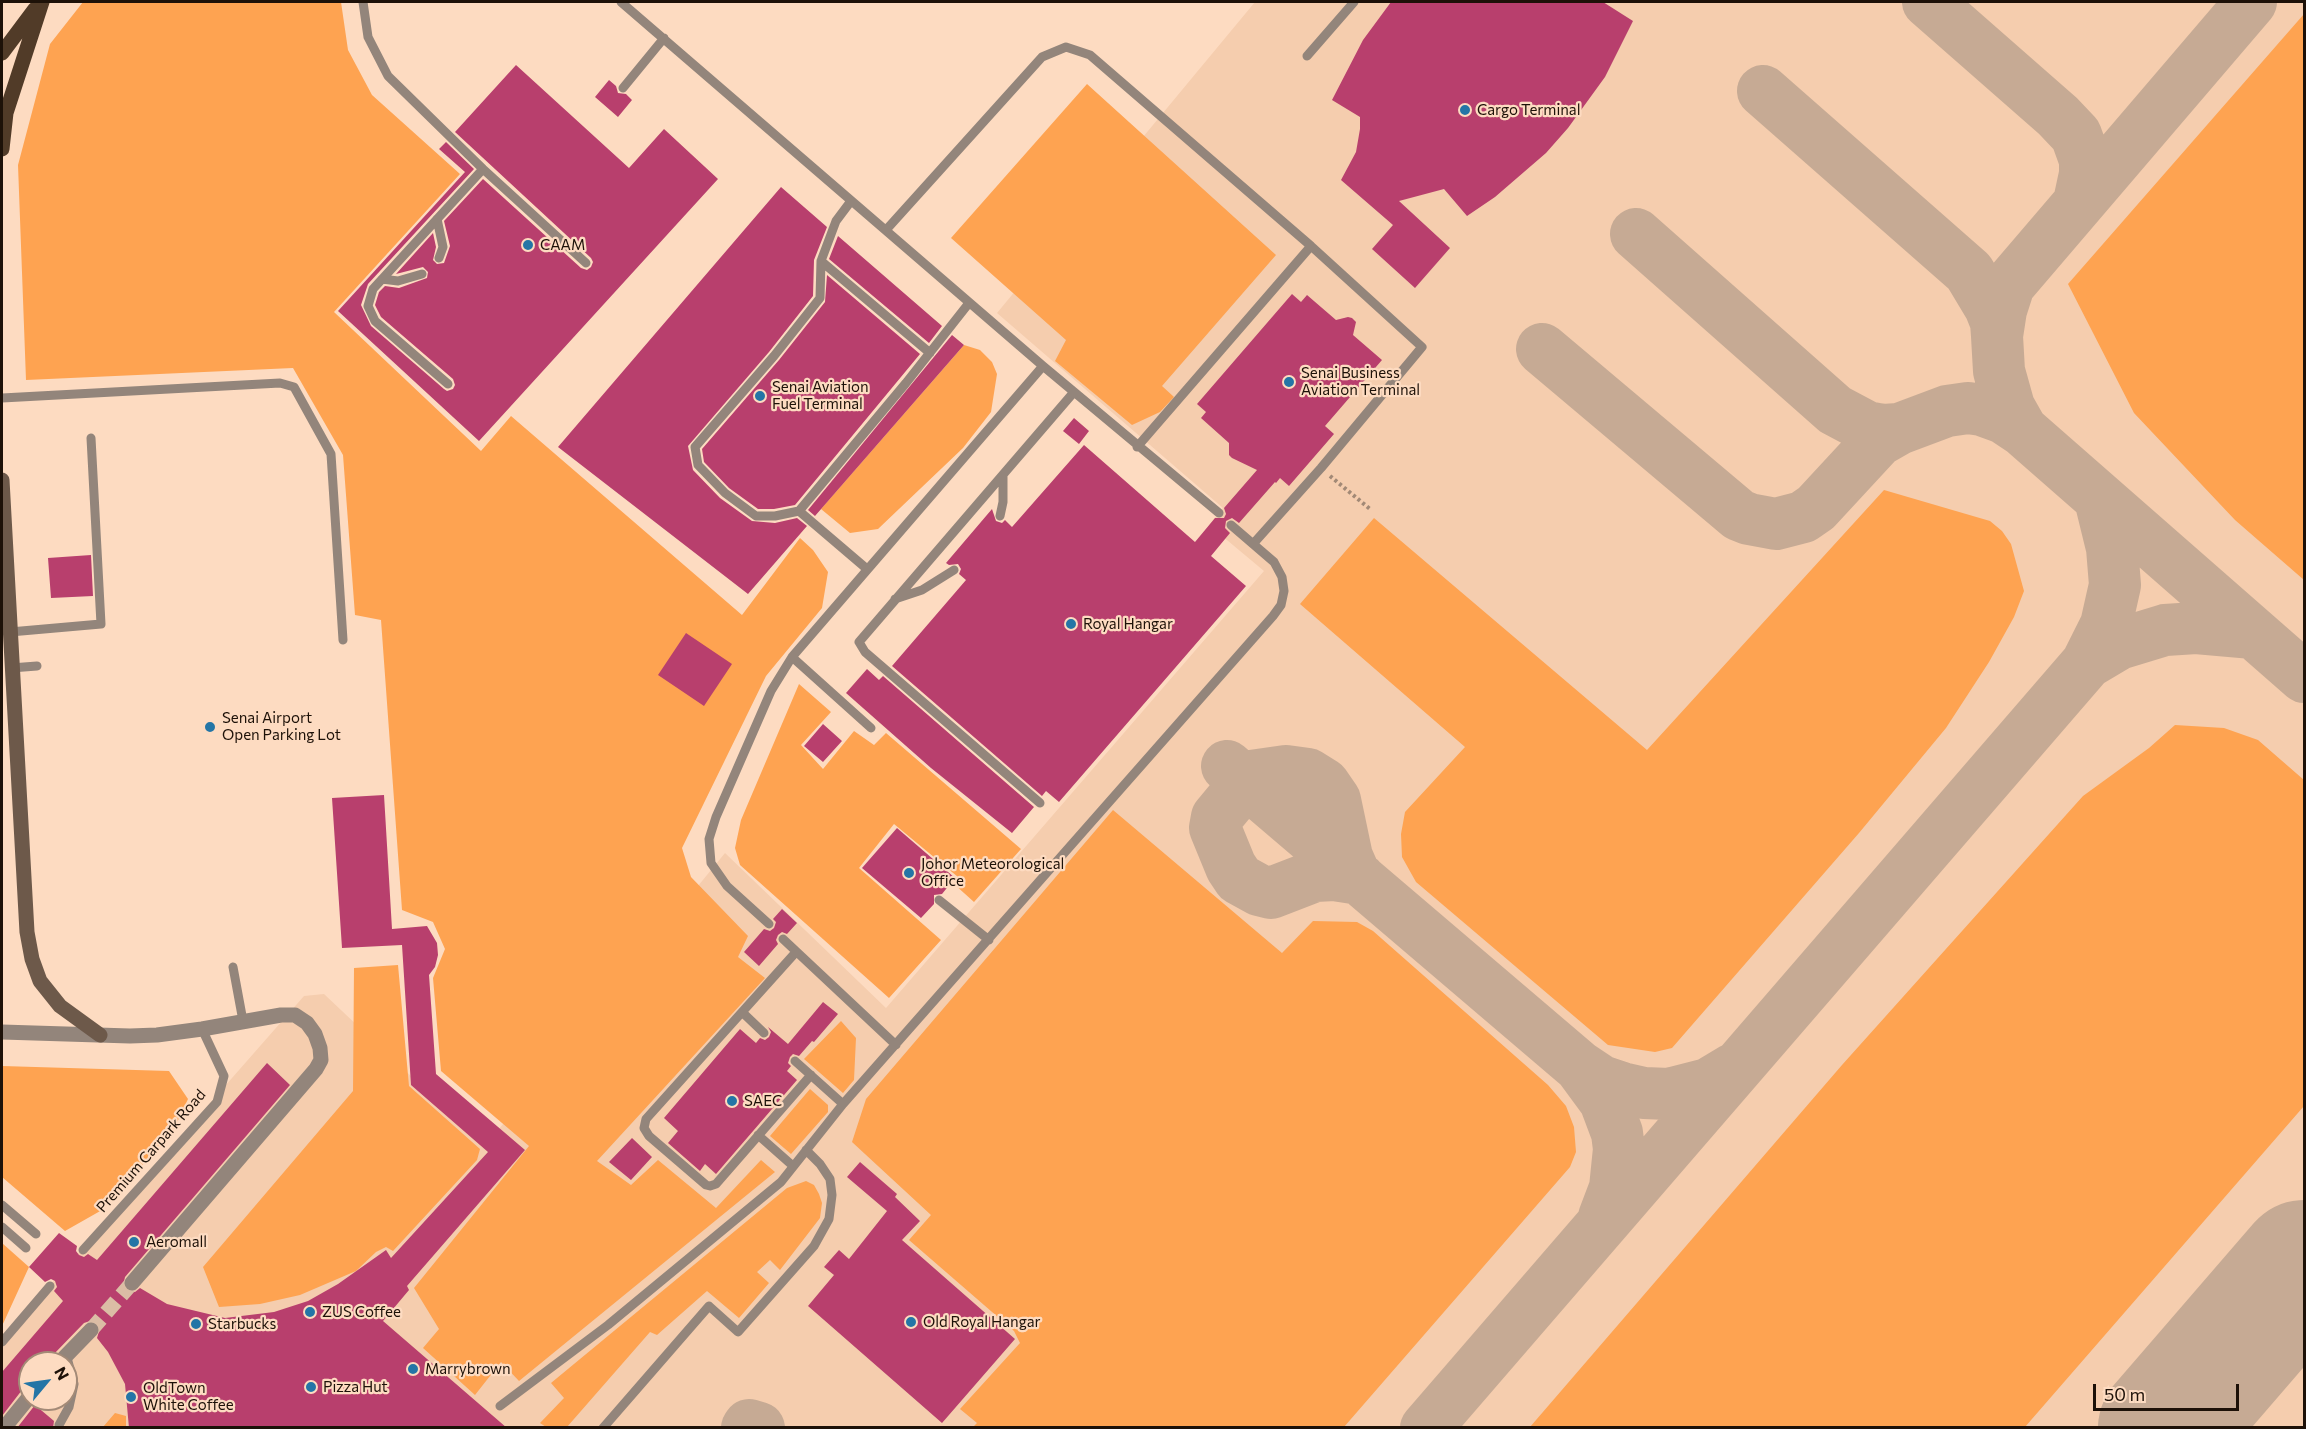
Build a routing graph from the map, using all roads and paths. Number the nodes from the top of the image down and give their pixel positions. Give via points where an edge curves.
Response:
1 (41, 2) edge
2 (363, 2) edge
3 (621, 2) edge
4 (1354, 2) edge
5 (664, 38) junction
6 (2, 52) edge
7 (1307, 56) dead end
8 (622, 88) dead end
9 (2, 149) edge
10 (483, 169) junction
11 (851, 201) junction
12 (437, 219) junction
13 (886, 230) junction
14 (1311, 246) junction
15 (438, 258) dead end
16 (820, 261) junction
17 (586, 263) dead end
18 (422, 274) dead end
19 (382, 279) junction
20 (969, 303) junction
21 (930, 353) junction
22 (1043, 366) junction
23 (448, 384) dead end
24 (1074, 392) junction
25 (2, 398) edge
26 (91, 438) dead end
27 (1137, 447) junction
28 (1321, 468) junction
29 (1003, 475) junction
30 (2, 480) edge
31 (1370, 509) dead end
32 (798, 512) junction
33 (1219, 513) dead end
34 (1000, 516) dead end
35 (1231, 525) dead end
36 (1253, 544) junction
37 (867, 569) junction
38 (954, 570) dead end
39 (895, 599) junction
40 (6, 632) edge
41 (343, 640) dead end
42 (792, 657) junction
43 (37, 666) dead end
44 (6, 668) edge
45 (871, 728) dead end
46 (1040, 802) dead end
47 (939, 900) dead end
48 (769, 924) dead end
49 (783, 939) dead end
50 (989, 940) junction
51 (796, 952) junction
52 (233, 967) dead end
53 (742, 1012) junction
54 (243, 1021) junction
55 (202, 1029) junction
56 (2, 1032) edge
57 (764, 1033) dead end
58 (100, 1035) junction
59 (896, 1045) junction
60 (795, 1061) dead end
61 (811, 1075) junction
62 (843, 1104) junction
63 (758, 1135) junction
64 (806, 1150) junction
65 (793, 1166) junction
66 (2, 1205) edge
67 (2, 1227) edge
68 (36, 1234) dead end
69 (26, 1248) dead end
70 (83, 1250) dead end
71 (132, 1283) tunnel mouth
72 (50, 1286) dead end
73 (91, 1330) tunnel mouth
74 (2, 1342) edge
75 (69, 1351) edge
76 (500, 1406) dead end
77 (18, 1411) edge
78 (67, 1411) edge
79 (59, 1425) dead end
80 (4, 1428) edge
81 (603, 1428) edge

1 - 6 main road
1 - 9 main road via 6,113
2 - 10 lane via 368,38 388,76
3 - 5 lane
4 - 7 lane
5 - 8 lane
5 - 11 lane
10 - 12 lane
10 - 17 lane
11 - 13 lane
11 - 16 lane via 836,221
12 - 15 lane via 443,247
12 - 19 lane
13 - 14 lane via 1042,57 1066,47 1090,55
13 - 20 lane
14 - 27 lane
14 - 28 lane via 1422,347
16 - 21 lane
16 - 32 lane via 820,298 695,447 698,465 725,493 756,516
18 - 19 lane via 398,281
19 - 23 lane via 373,289 368,306 375,321
20 - 21 lane
20 - 22 lane
21 - 32 lane
22 - 24 lane
22 - 37 lane
24 - 27 lane
24 - 29 lane
25 - 41 lane via 280,383 294,387 331,454
26 - 40 lane via 101,624
27 - 33 lane
28 - 31 path
28 - 36 lane
29 - 34 lane
29 - 39 lane
30 - 40 street
32 - 37 lane
35 - 36 lane
36 - 50 lane via 1274,562 1282,576 1281,605
37 - 42 lane
38 - 39 lane via 922,590
39 - 46 lane via 859,642 865,652
40 - 44 street
42 - 45 lane
42 - 48 lane via 771,691 709,839 711,863 727,886
43 - 44 lane
44 - 58 street via 32,959 40,981 60,1006
47 - 50 lane
49 - 51 lane
50 - 59 lane
51 - 53 lane
51 - 59 lane
52 - 54 lane
53 - 57 lane
53 - 63 lane via 646,1119 644,1128 710,1186
54 - 55 street
54 - 71 street via 295,1015 315,1034 321,1060
55 - 58 street via 157,1035
55 - 70 lane, Premium Carpark Road via 224,1076 217,1102
56 - 58 street
59 - 62 lane
60 - 61 lane
61 - 62 lane
61 - 63 lane
62 - 64 lane
63 - 65 lane
64 - 65 lane
64 - 81 lane via 830,1179 832,1195 829,1219 814,1246 738,1332 709,1306
65 - 76 lane via 781,1182 608,1325
66 - 68 lane
67 - 69 lane
72 - 74 lane
73 - 75 street
77 - 80 street
78 - 79 lane

